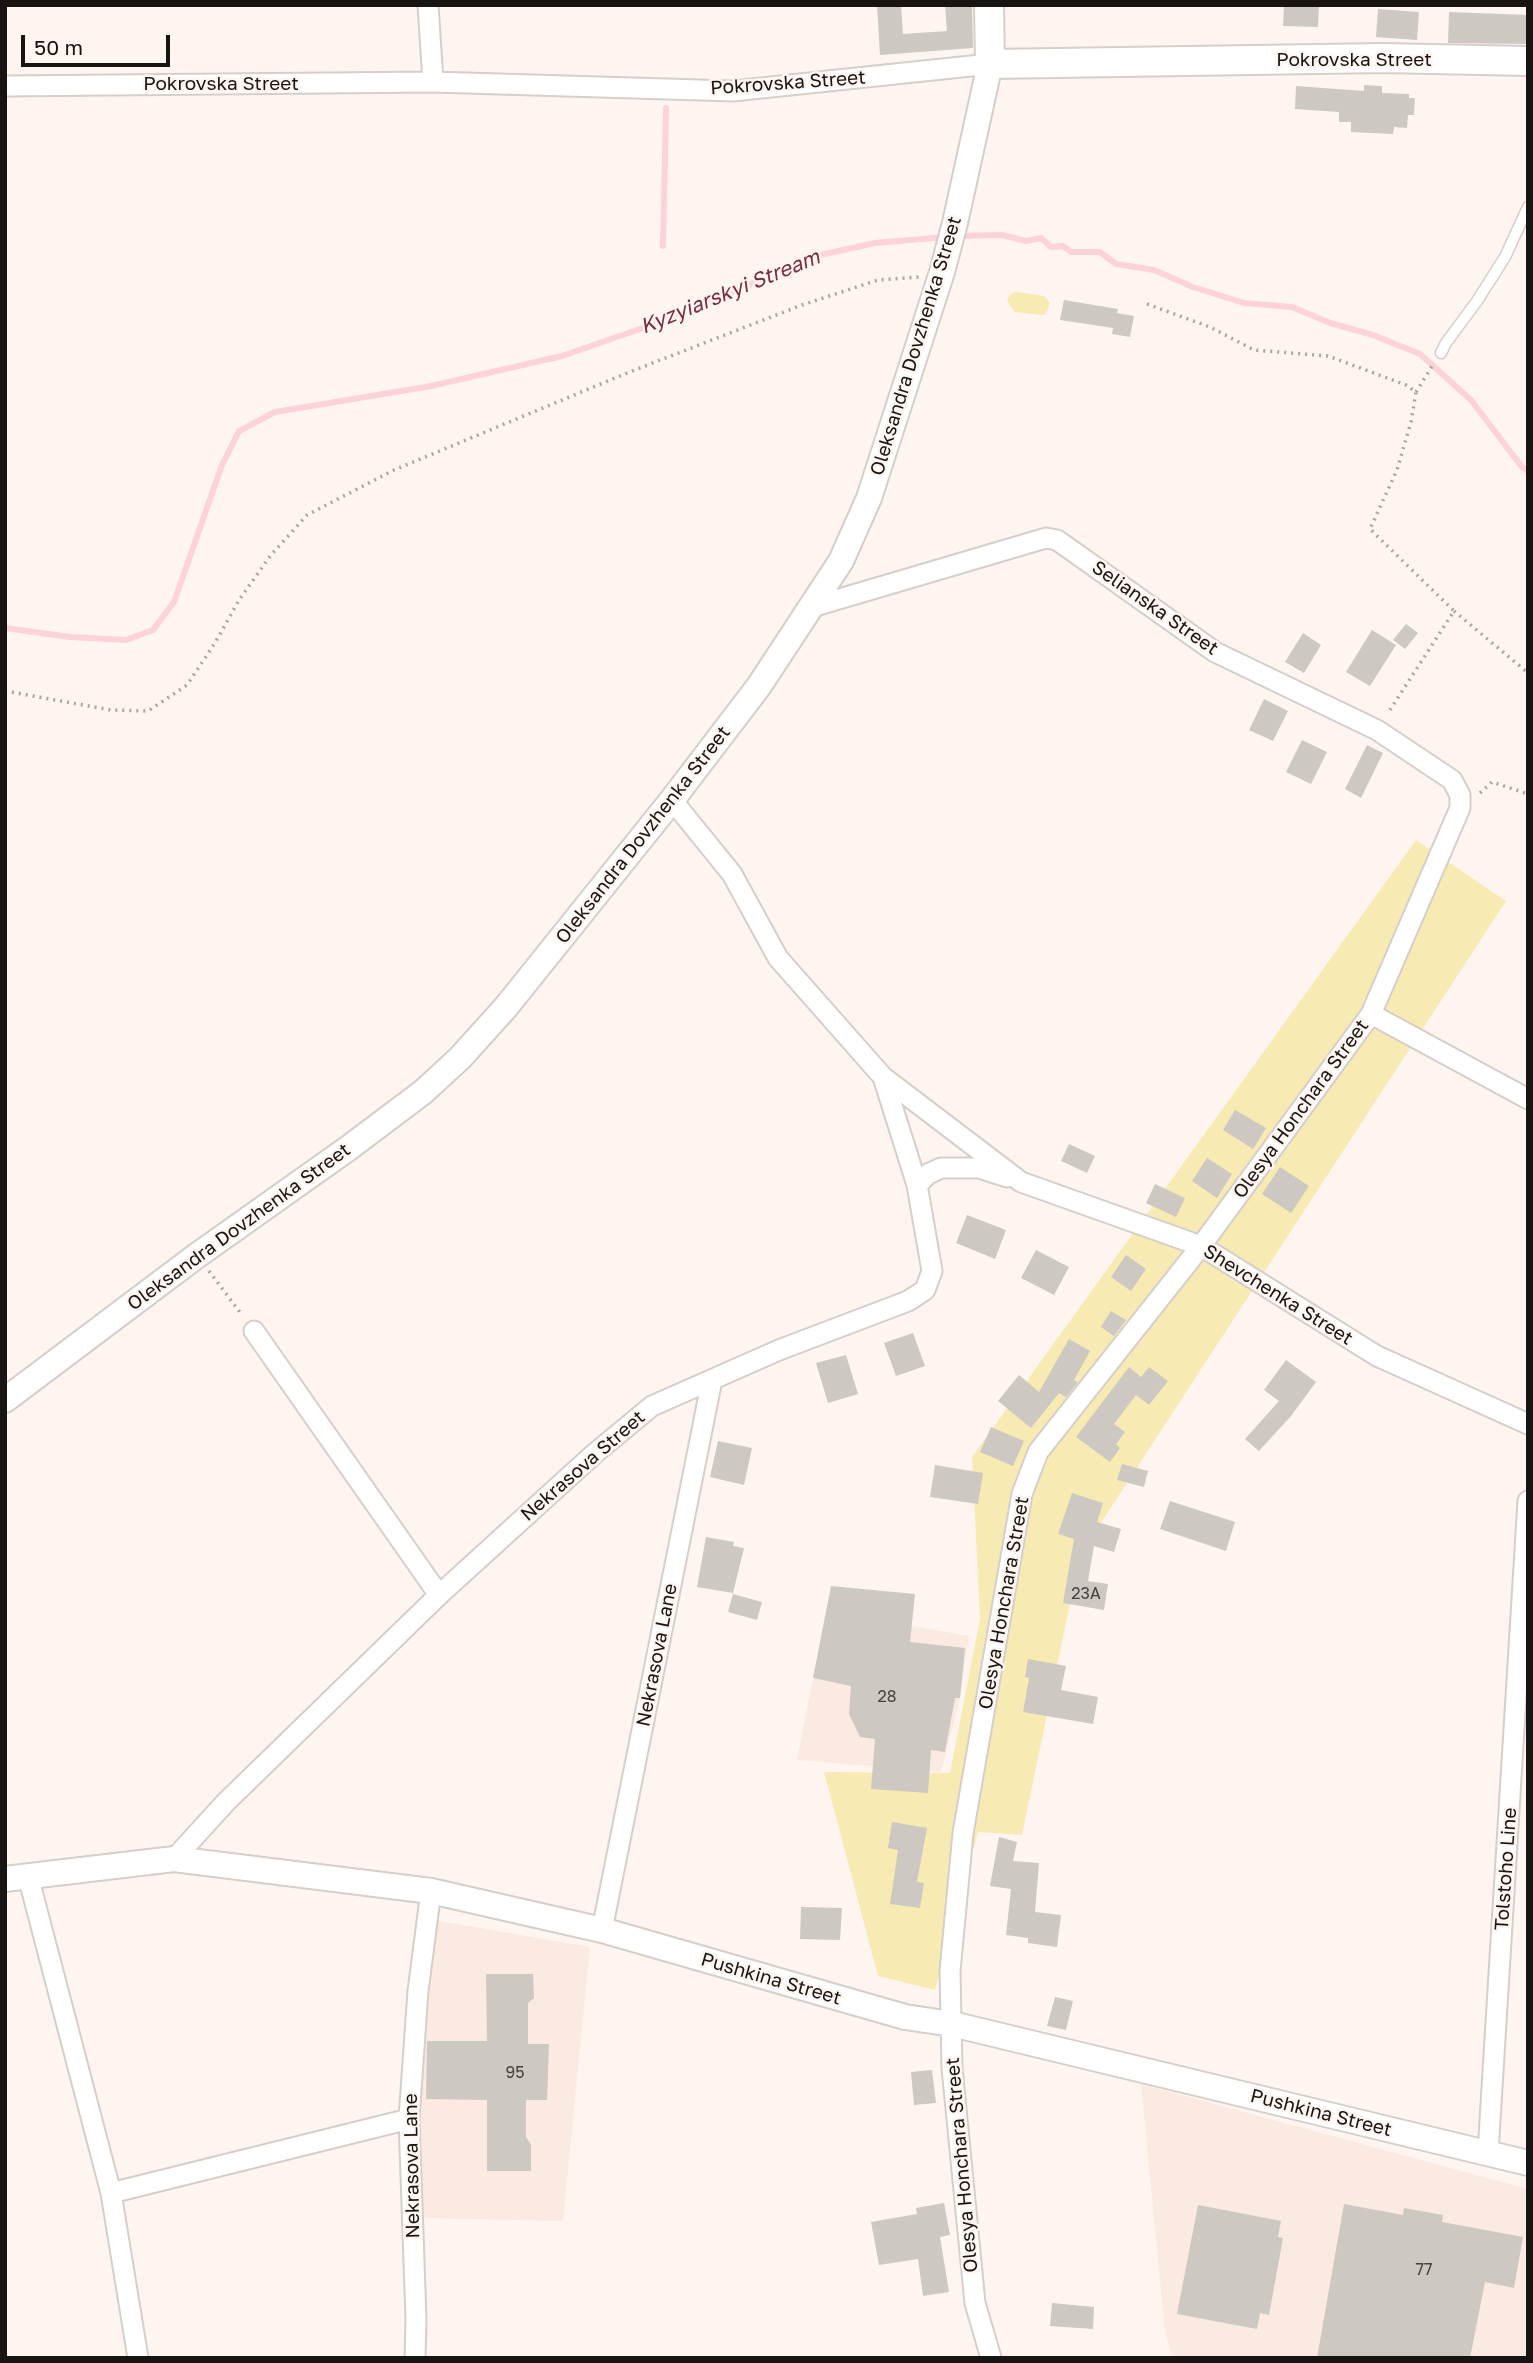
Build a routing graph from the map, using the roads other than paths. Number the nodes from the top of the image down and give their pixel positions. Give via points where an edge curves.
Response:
1 (428, 5) edge
2 (989, 5) edge
3 (1528, 61) edge
4 (990, 64) junction
5 (433, 82) junction
6 (5, 86) edge
7 (1528, 207) edge
8 (1441, 353) road end
9 (813, 607) junction
10 (672, 800) junction
11 (1460, 808) joint
12 (1371, 1014) junction
13 (883, 1077) junction
14 (1528, 1099) edge
15 (1021, 1182) junction
16 (916, 1185) junction
17 (1201, 1246) junction
18 (254, 1331) road end
19 (712, 1380) junction
20 (5, 1401) edge
21 (1528, 1424) edge
22 (1528, 1501) edge
23 (439, 1595) junction
24 (1520, 1762) edge
25 (174, 1859) junction
26 (17, 1877) edge
27 (431, 1891) junction
28 (602, 1930) junction
29 (952, 2024) junction
30 (409, 2119) junction
31 (1488, 2153) junction
32 (1528, 2163) edge
33 (110, 2193) junction
34 (138, 2358) edge
35 (415, 2358) edge
36 (991, 2358) edge

1 - 5 street
2 - 4 main road
3 - 4 main road, Pokrovska Street via 1383,58
4 - 5 street, Pokrovska Street via 733,91
4 - 9 street, Oleksandra Dovzhenka Street via 942,272 869,498 841,561
5 - 6 street, Pokrovska Street
7 - 8 lane via 1505,257
9 - 10 street, Oleksandra Dovzhenka Street
9 - 11 street, Selianska Street via 1046,538 1057,540 1215,652 1377,730 1452,780 1460,795
10 - 13 street, Shevchenka Street via 733,874 778,958
10 - 20 street, Oleksandra Dovzhenka Street via 506,1007 423,1092
11 - 12 street, Olesya Honchara Street
12 - 14 street
12 - 17 street, Olesya Honchara Street
13 - 15 street, Shevchenka Street
13 - 16 street, Nekrasova Street
15 - 16 street, Shevchenka Street via 962,1167 942,1168
15 - 17 street, Shevchenka Street
16 - 19 street, Nekrasova Street via 932,1271 925,1290 908,1301
17 - 21 street, Shevchenka Street via 1377,1356
17 - 29 street, Olesya Honchara Street via 1038,1452 1022,1494 963,1833 950,1971
18 - 23 street
19 - 23 street, Nekrasova Street via 652,1406
19 - 28 street, Nekrasova Lane
22 - 24 street, Tolstoho Line
23 - 25 street, Nekrasova Street via 226,1802
24 - 31 street, Tolstoho Line
25 - 26 street, Pushkina Street
25 - 27 street, Pushkina Street
26 - 33 street
27 - 28 street, Pushkina Street
27 - 30 street, Nekrasova Lane
28 - 29 street, Pushkina Street via 905,2017
29 - 31 street, Pushkina Street
29 - 36 street, Olesya Honchara Street via 952,2067 975,2304
30 - 33 street
30 - 35 street, Nekrasova Lane
31 - 32 street, Pushkina Street
33 - 34 street

